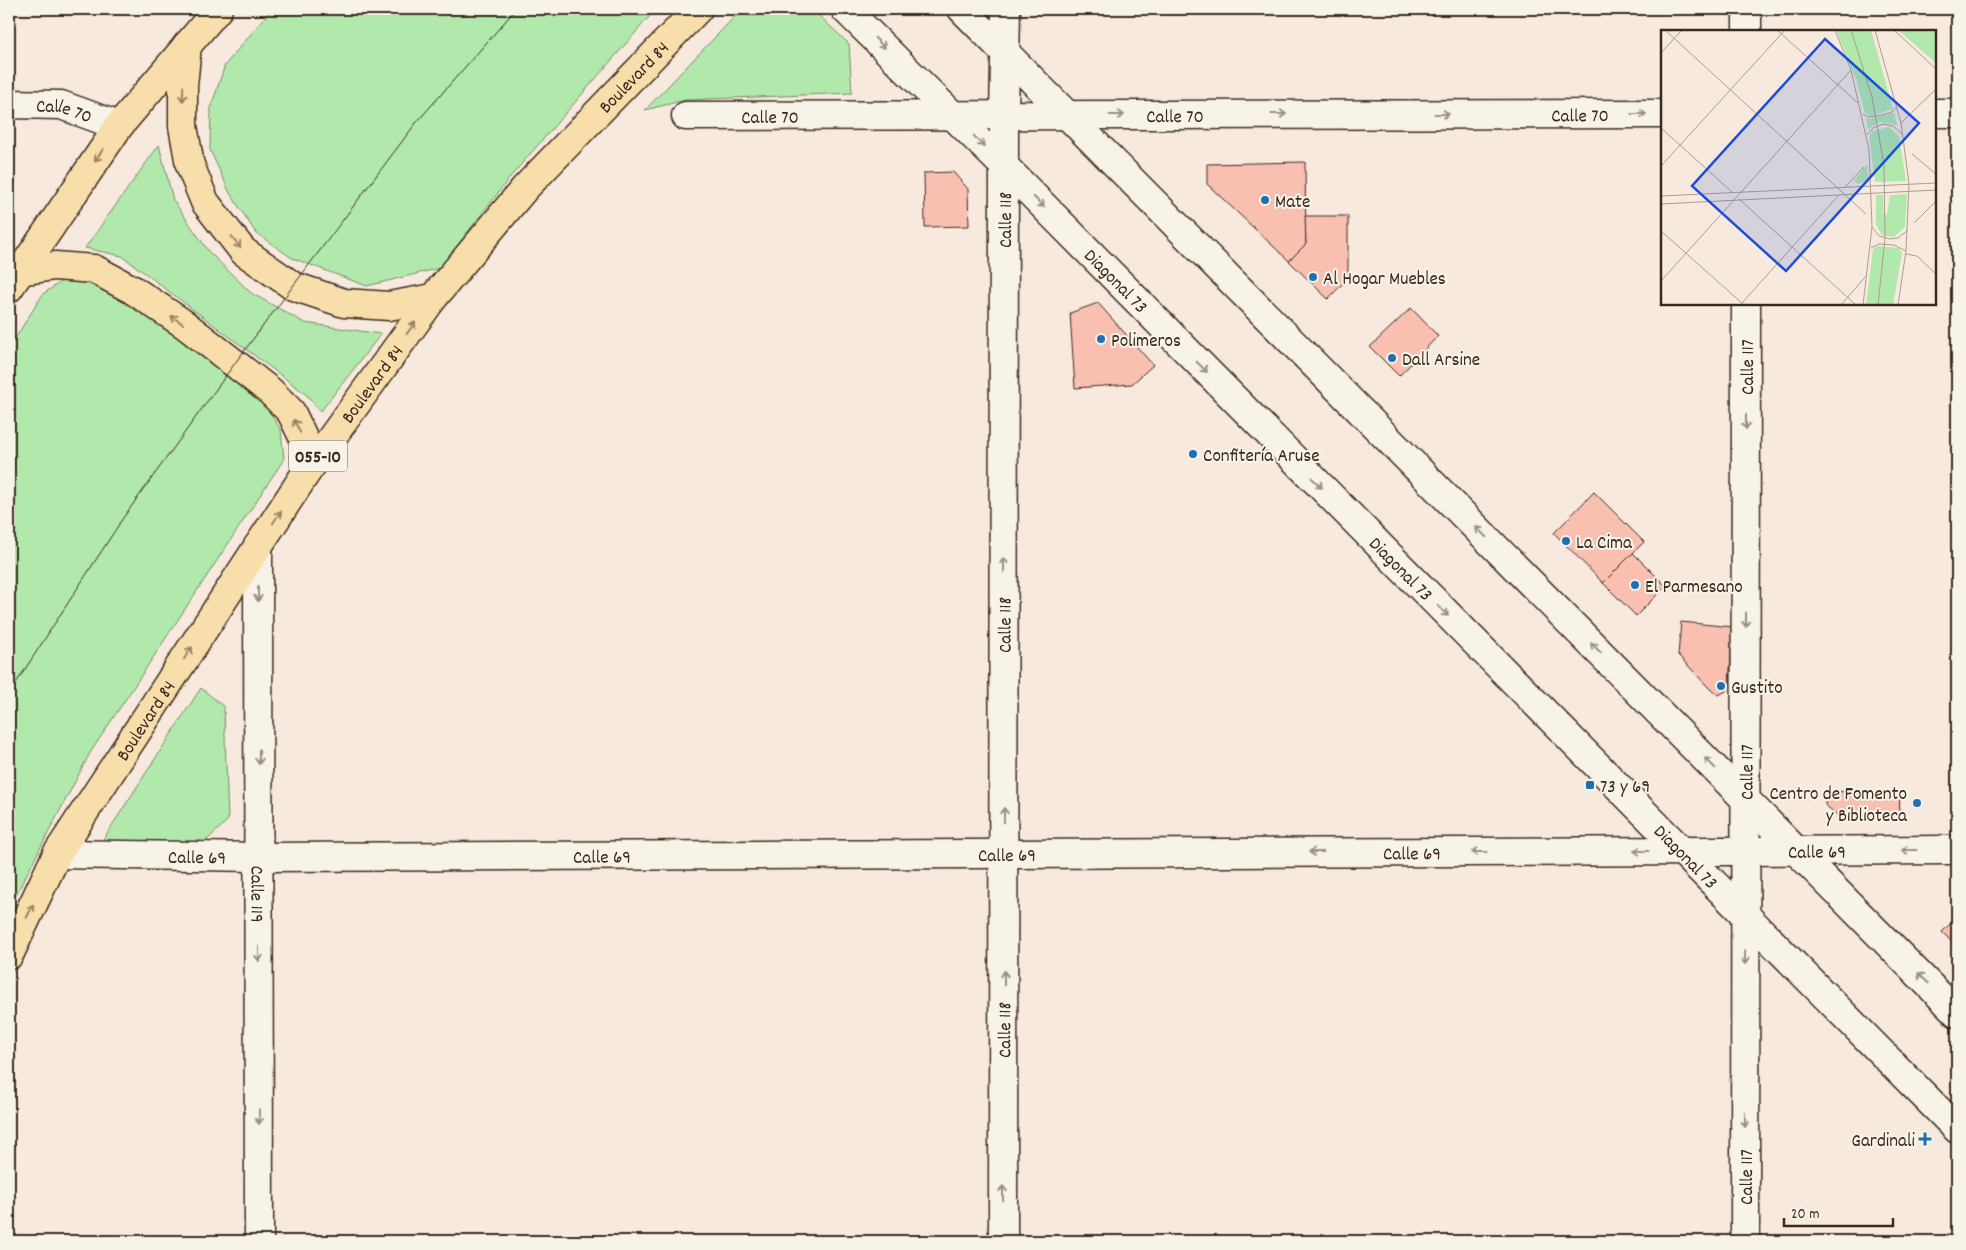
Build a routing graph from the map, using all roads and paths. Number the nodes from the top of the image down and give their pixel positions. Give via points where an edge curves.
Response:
1 (218, 9) edge
2 (698, 9) edge
3 (845, 9) edge
4 (962, 9) edge
5 (1006, 9) edge
6 (1747, 9) edge
7 (1747, 30) edge
8 (187, 45) junction
9 (1004, 52) junction
10 (9, 104) edge
11 (1936, 113) edge
12 (1957, 113) edge
13 (1661, 114) edge
14 (1004, 115) junction
15 (1068, 115) junction
16 (686, 116) dead end
17 (953, 116) junction
18 (119, 126) junction
19 (1005, 167) junction
20 (14, 279) edge
21 (433, 298) junction
22 (1746, 305) edge
23 (306, 473) junction
24 (258, 546) junction
25 (1746, 799) junction
26 (1746, 850) junction
27 (1796, 850) junction
28 (1957, 850) edge
29 (1680, 851) junction
30 (57, 854) junction
31 (1004, 854) junction
32 (259, 857) junction
33 (1746, 916) junction
34 (9, 955) edge
35 (1957, 1013) edge
36 (1957, 1129) edge
37 (259, 1241) edge
38 (1003, 1241) edge
39 (1745, 1241) edge

1 - 8 highway
2 - 21 highway, Boulevard 84 / 055-10 via 525,188
3 -> 17 street, Diagonal 73
4 - 9 street
5 - 9 street, Calle 118
6 - 7 street
8 - 18 highway
8 -> 21 highway via 183,126 190,166 205,202 243,251 293,286 344,303 389,306
9 - 14 street, Calle 118
9 - 15 street
10 - 18 street, Calle 70 via 61,105
11 - 12 street
15 -> 13 street, Calle 70
14 - 15 street, Calle 70
14 - 17 street, Calle 70
14 - 19 street, Calle 118
25 -> 15 street
16 - 17 street, Calle 70
17 -> 19 street, Diagonal 73
18 -> 20 highway
19 -> 29 street, Diagonal 73
31 -> 19 street, Calle 118
23 -> 20 highway via 305,441 291,412 270,390 184,324 133,290 94,269 55,266
23 -> 21 highway, Boulevard 84 / 055-10
22 -> 25 street, Calle 117
24 -> 23 highway, Boulevard 84 / 055-10
30 -> 24 highway, Boulevard 84 / 055-10
24 -> 32 street, Calle 119
25 - 26 street, Calle 117
25 - 27 street
26 - 27 street, Calle 69
26 - 29 street, Calle 69
26 - 33 street, Calle 117
28 -> 27 street, Calle 69
35 -> 27 street
29 -> 31 street, Calle 69
29 - 33 street, Diagonal 73
30 - 32 street, Calle 69
34 -> 30 highway, Boulevard 84 / 055-10
31 - 32 street, Calle 69
38 -> 31 street, Calle 118
32 -> 37 street, Calle 119
33 - 36 street, Diagonal 73
33 -> 39 street, Calle 117

